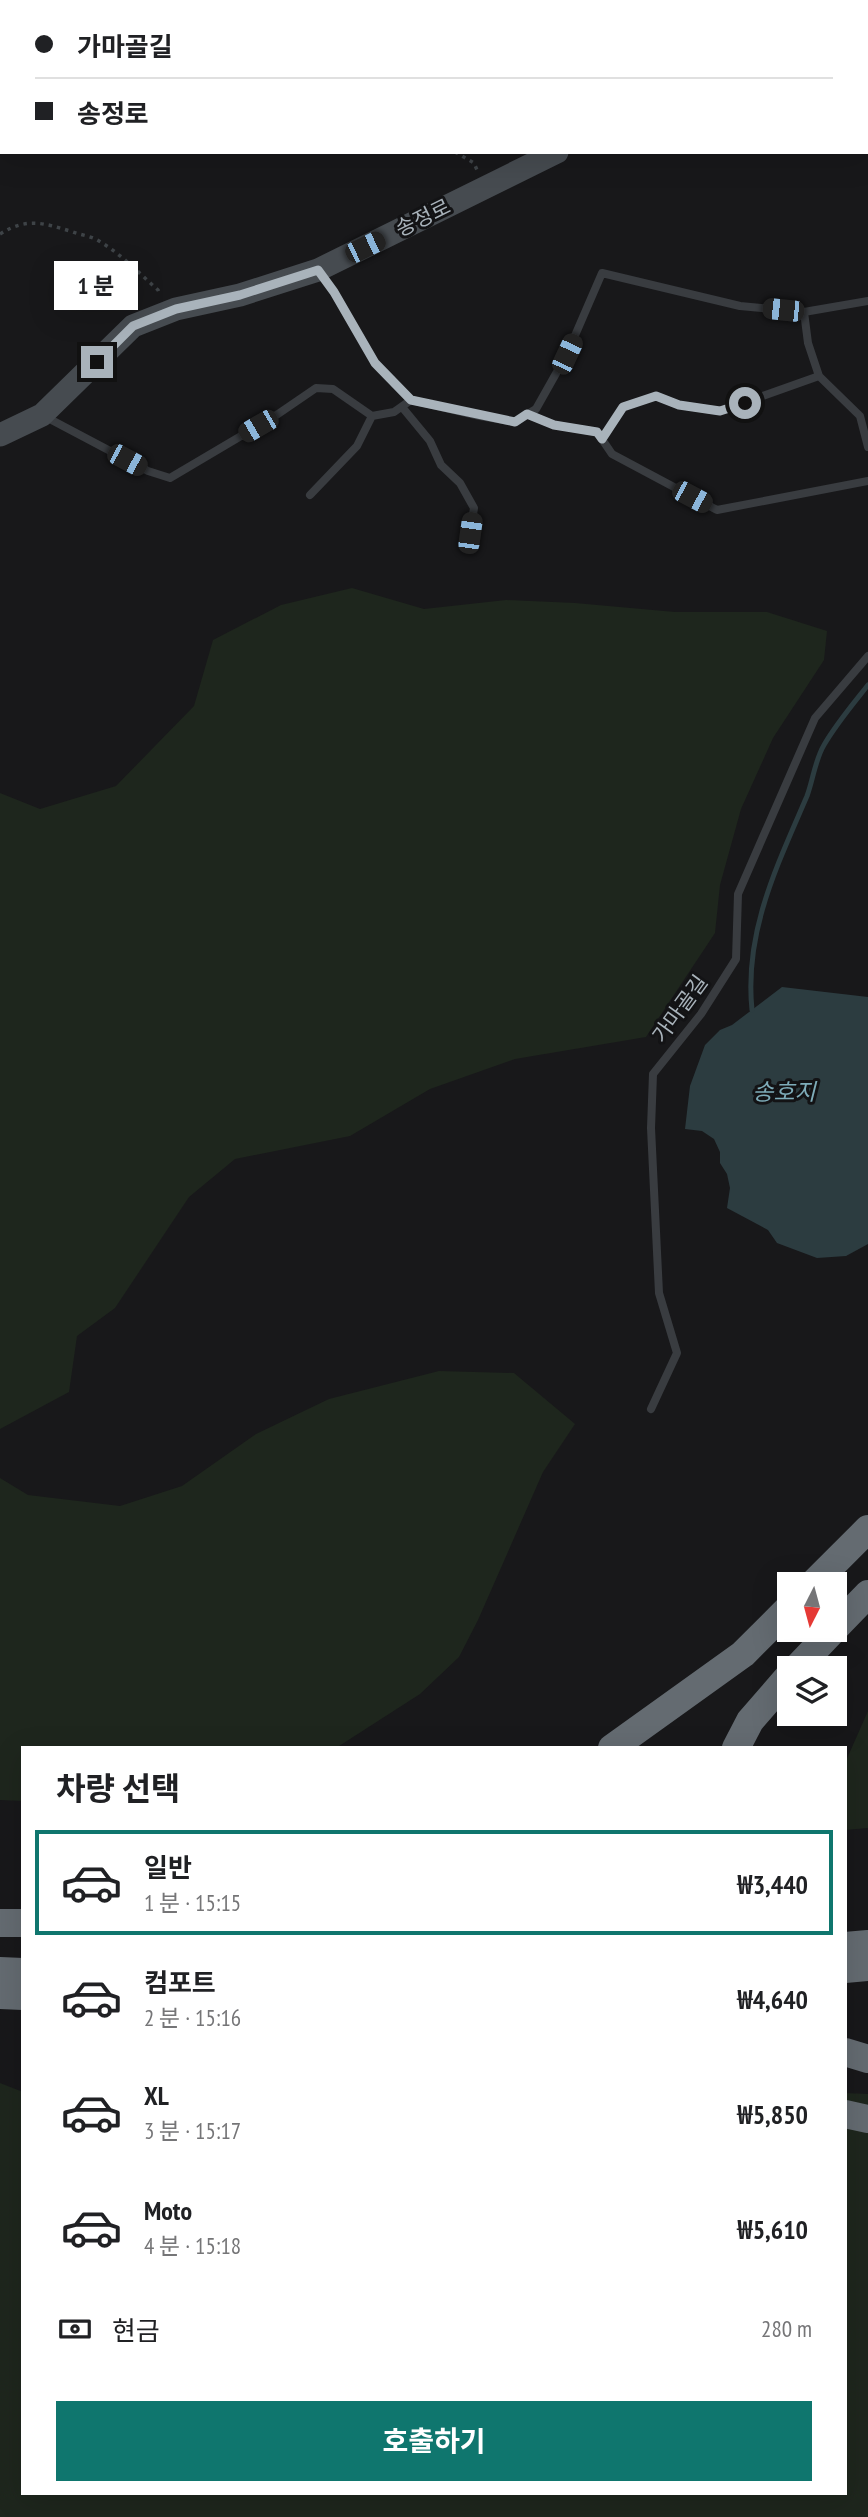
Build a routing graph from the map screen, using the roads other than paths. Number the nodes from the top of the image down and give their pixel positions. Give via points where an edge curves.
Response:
1 (553, 154) edge
2 (318, 270) junction
3 (868, 301) edge
4 (804, 312) junction
5 (819, 376) junction
6 (411, 400) junction
7 (402, 407) junction
8 (527, 414) junction
9 (42, 415) junction
10 (372, 416) junction
11 (0, 435) edge
12 (602, 439) junction
13 (868, 447) edge
14 (868, 481) edge
15 (310, 495) dead end
16 (470, 533) dead end
17 (868, 656) edge
18 (651, 1409) dead end
19 (868, 1529) edge
20 (825, 1572) edge
21 (868, 1594) edge
22 (847, 1616) edge
23 (777, 1620) edge
24 (822, 1642) edge
25 (808, 1656) edge
26 (777, 1690) edge
27 (615, 1746) edge
28 (737, 1746) edge
29 (0, 1923) edge
30 (21, 1923) edge
31 (868, 1944) edge
32 (847, 1946) edge
33 (868, 1966) edge
34 (847, 1969) edge
35 (0, 1971) edge
36 (21, 1972) edge
37 (0, 1995) edge
38 (21, 1996) edge
39 (847, 2053) edge
40 (868, 2059) edge
41 (847, 2114) edge
42 (868, 2119) edge

1 - 2 street, 송정로
2 - 6 lane via 375,363
2 - 9 street, 송정로 via 167,312 133,326
3 - 4 lane
4 - 5 lane
4 - 8 lane via 740,306 602,273 567,354 536,409
5 - 12 lane via 720,411 679,405 656,396 623,407
5 - 13 lane via 860,416
6 - 7 lane
6 - 8 lane via 515,422
7 - 10 lane
7 - 16 lane via 430,440 441,465 460,483 474,508
8 - 12 lane via 554,425 597,432
9 - 10 lane via 170,478 316,388 333,389
9 - 11 street, 송정로
10 - 15 lane via 357,446
12 - 14 lane via 612,454 717,510
17 - 18 lane, 가마골길 via 809,731 738,894 736,959 701,1014 653,1074 659,1293 677,1353
19 - 20 highway
21 - 22 highway
23 - 27 highway via 743,1654
24 - 25 highway
26 - 28 highway via 750,1721
29 - 30 highway
31 - 32 highway
33 - 34 highway
35 - 36 highway
37 - 38 highway
39 - 40 highway
41 - 42 highway

